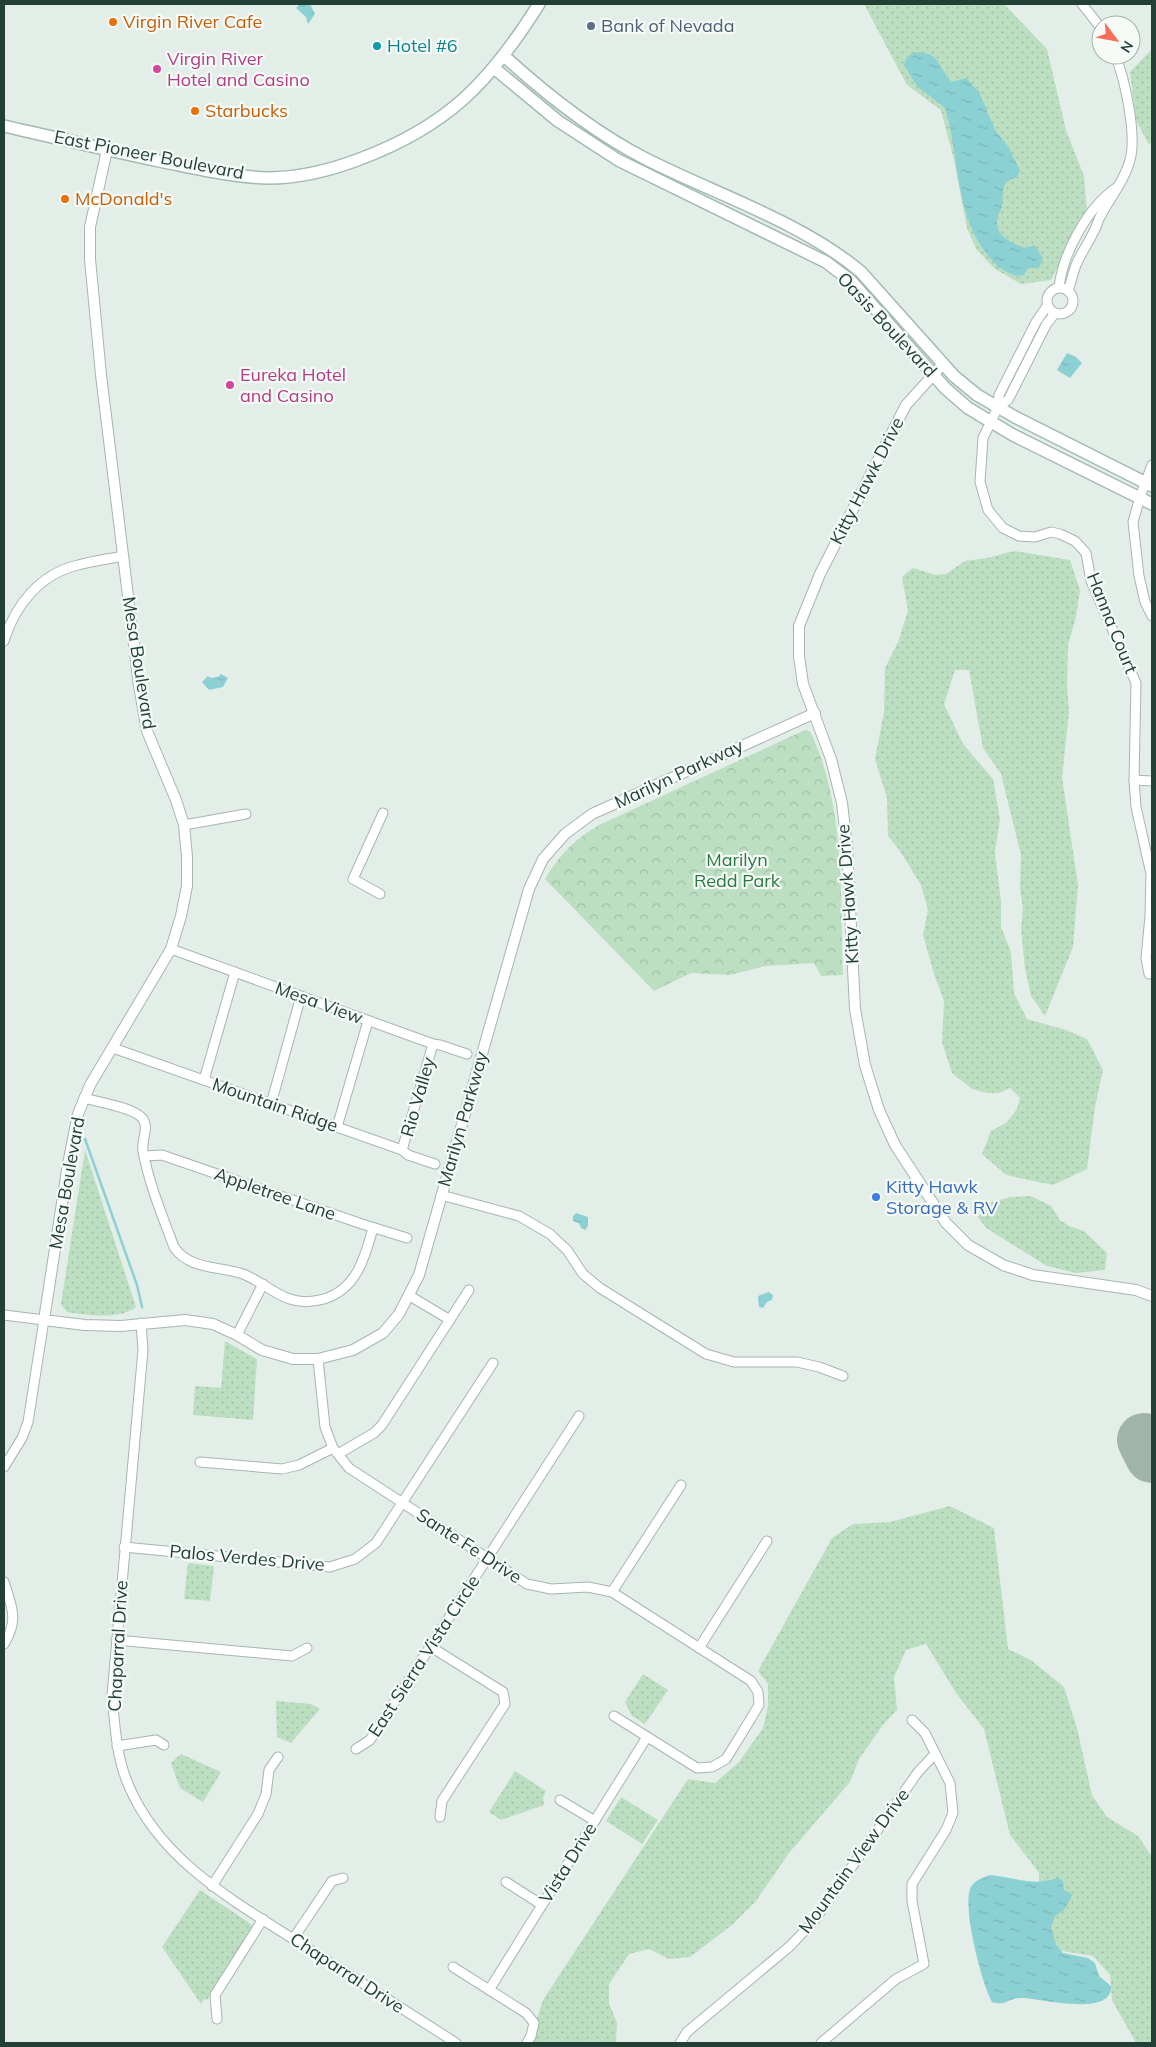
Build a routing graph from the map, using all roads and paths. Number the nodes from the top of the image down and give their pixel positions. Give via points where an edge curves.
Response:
1 (540, 4) edge
2 (499, 62) junction
3 (1119, 65) edge
4 (4, 126) edge
5 (107, 150) junction
6 (1116, 188) junction
7 (1059, 287) junction
8 (1068, 291) junction
9 (1047, 306) junction
10 (1055, 313) junction
11 (943, 364) junction
12 (933, 374) junction
13 (998, 407) junction
14 (990, 422) junction
15 (1152, 465) edge
16 (1149, 484) edge
17 (1140, 497) junction
18 (1152, 504) edge
19 (123, 556) junction
20 (1152, 616) edge
21 (4, 641) edge
22 (815, 712) junction
23 (1134, 780) junction
24 (1152, 781) edge
25 (383, 812) dead end
26 (246, 814) dead end
27 (184, 825) junction
28 (380, 894) dead end
29 (171, 949) junction
30 (235, 972) junction
31 (1149, 974) dead end
32 (301, 996) junction
33 (368, 1021) junction
34 (433, 1044) junction
35 (113, 1048) junction
36 (467, 1054) dead end
37 (204, 1080) junction
38 (84, 1098) junction
39 (271, 1104) junction
40 (337, 1127) junction
41 (402, 1150) junction
42 (144, 1156) junction
43 (435, 1164) dead end
44 (441, 1194) junction
45 (373, 1228) junction
46 (407, 1238) dead end
47 (263, 1284) junction
48 (470, 1290) dead end
49 (410, 1296) junction
50 (1152, 1296) edge
51 (4, 1315) edge
52 (44, 1320) junction
53 (450, 1320) junction
54 (141, 1322) junction
55 (237, 1335) junction
56 (318, 1359) junction
57 (493, 1363) dead end
58 (843, 1376) dead end
59 (579, 1416) dead end
60 (335, 1451) junction
61 (200, 1462) dead end
62 (4, 1467) edge
63 (681, 1485) dead end
64 (403, 1503) junction
65 (767, 1542) dead end
66 (124, 1547) junction
67 (488, 1559) junction
68 (4, 1582) edge
69 (612, 1592) junction
70 (116, 1640) junction
71 (4, 1644) edge
72 (431, 1647) junction
73 (307, 1648) dead end
74 (699, 1648) junction
75 (614, 1716) dead end
76 (912, 1720) dead end
77 (647, 1737) junction
78 (164, 1745) dead end
79 (117, 1746) junction
80 (356, 1748) dead end
81 (935, 1754) junction
82 (278, 1756) dead end
83 (560, 1800) dead end
84 (440, 1817) dead end
85 (595, 1821) junction
86 (343, 1878) dead end
87 (506, 1882) dead end
88 (212, 1886) junction
89 (542, 1905) junction
90 (263, 1919) junction
91 (293, 1939) junction
92 (453, 1967) dead end
93 (489, 1990) junction
94 (217, 2019) dead end
95 (456, 2043) edge
96 (527, 2043) edge
97 (680, 2043) edge
98 (821, 2043) edge

1 - 2 main road, East Pioneer Boulevard
2 - 5 main road, East Pioneer Boulevard via 446,115 409,138 356,161 311,174 268,178 201,170
2 - 11 main road, Oasis Boulevard via 622,146 808,236 846,258
2 - 12 main road, Oasis Boulevard via 558,121 618,160 826,262 851,281
3 - 6 street via 1132,140 1130,161
4 - 5 main road, East Pioneer Boulevard
5 - 19 street, Mesa Boulevard via 90,227 90,259
6 - 7 street via 1105,195 1082,225 1060,273
6 - 8 street via 1077,264
7 - 8 street
7 - 9 street via 1048,294
8 - 10 street via 1072,296 1072,306 1066,312
9 - 10 street
9 - 13 street via 999,395
10 - 13 street via 1008,400
11 - 12 street, Kitty Hawk Drive
11 - 13 main road, Oasis Boulevard via 976,395
12 - 14 main road, Oasis Boulevard via 968,408
12 - 22 street, Kitty Hawk Drive via 906,405 820,574 800,626 799,656 803,684
13 - 14 street, Hanna Court
13 - 16 main road, Oasis Boulevard
14 - 17 main road, Oasis Boulevard
14 - 23 street, Hanna Court via 983,438 980,482 988,510 1003,528 1019,536 1035,538 1051,532 1060,534 1075,541 1086,553 1091,581 1136,683
15 - 16 street
16 - 17 street
17 - 18 main road, Oasis Boulevard
17 - 20 street via 1133,522 1135,543 1145,602
19 - 21 street via 76,565 47,578 24,598 9,623
19 - 27 street, Mesa Boulevard via 138,686 147,730
22 - 44 street, Marilyn Parkway via 592,814 565,834 543,859 529,889
22 - 50 street, Kitty Hawk Drive via 842,803 860,1040 879,1110 896,1145 946,1223 968,1245 1003,1265 1033,1275 1136,1290
23 - 24 street
23 - 31 street, Hanna Court via 1136,808 1151,874 1146,958
25 - 28 street via 353,879
26 - 27 street
27 - 29 street, Mesa Boulevard via 187,886 182,916
29 - 30 street, Mesa View
29 - 35 street, Mesa Boulevard
30 - 32 street, Mesa View
30 - 37 street
32 - 33 street, Mesa View
32 - 39 street
33 - 34 street, Mesa View
33 - 40 street
34 - 36 street, Mesa View
34 - 41 street, Rio Valley
35 - 37 street, Mountain Ridge
35 - 38 street, Mesa Boulevard
37 - 39 street, Mountain Ridge
38 - 42 street via 136,1112 146,1128 142,1144
38 - 52 street, Mesa Boulevard via 73,1132
39 - 40 street, Mountain Ridge
40 - 41 street, Mountain Ridge
41 - 43 street, Mountain Ridge
42 - 45 street, Appletree Lane via 162,1155
42 - 47 street via 146,1172 179,1255 198,1264 242,1274
44 - 49 street, Marilyn Parkway via 419,1276
44 - 58 street via 520,1216 550,1234 567,1250 583,1274 600,1288 706,1354 734,1362 796,1362
45 - 46 street, Appletree Lane
45 - 47 street via 364,1259 353,1280 336,1295 302,1302 288,1299
47 - 55 street
48 - 53 street
49 - 53 street
49 - 56 street, Marilyn Parkway via 382,1333 353,1350
51 - 52 street
52 - 54 street, Marilyn Parkway via 121,1326
52 - 62 street, Mesa Boulevard via 28,1422
53 - 60 street via 382,1425 374,1433
54 - 55 street, Marilyn Parkway via 186,1320 213,1324
54 - 66 street, Chaparral Drive via 143,1350
55 - 56 street, Marilyn Parkway via 262,1350 293,1359
56 - 60 street, Sante Fe Drive via 325,1427
57 - 64 street, Palos Verdes Drive
59 - 67 street, East Sierra Vista Circle
60 - 61 street via 282,1469
60 - 64 street, Sante Fe Drive via 350,1468
63 - 69 street
64 - 66 street, Palos Verdes Drive via 376,1543 354,1559 330,1567
64 - 67 street, Sante Fe Drive
65 - 74 street
66 - 70 street, Chaparral Drive
67 - 69 street, Sante Fe Drive via 527,1584 551,1589 588,1587
67 - 72 street, East Sierra Vista Circle
68 - 71 street via 14,1623
69 - 74 street, Sante Fe Drive
70 - 73 street via 292,1656
70 - 79 street, Chaparral Drive via 112,1695
72 - 80 street, East Sierra Vista Circle via 370,1740
72 - 84 street via 503,1692 505,1704 442,1801
74 - 77 street, Sante Fe Drive via 751,1681 758,1692 759,1705 726,1759 712,1768 697,1768
75 - 77 street, Sante Fe Drive
76 - 81 street via 925,1733
77 - 85 street, Vista Drive
78 - 79 street via 156,1740
79 - 88 street, Chaparral Drive via 128,1784 146,1818 169,1848
81 - 97 street, Mountain View Drive via 918,1772 814,1921 789,1947 687,2032
81 - 98 street via 950,1783 953,1813 912,1884 912,1901 924,1964 896,1978
82 - 88 street via 269,1770 266,1794 258,1814
83 - 85 street
85 - 89 street, Vista Drive
86 - 91 street via 332,1881
87 - 89 street
88 - 90 street, Chaparral Drive
89 - 93 street, Vista Drive
90 - 91 street, Chaparral Drive
90 - 94 street via 215,1995
91 - 95 street, Chaparral Drive
92 - 93 street
93 - 96 street via 526,2013 534,2023

